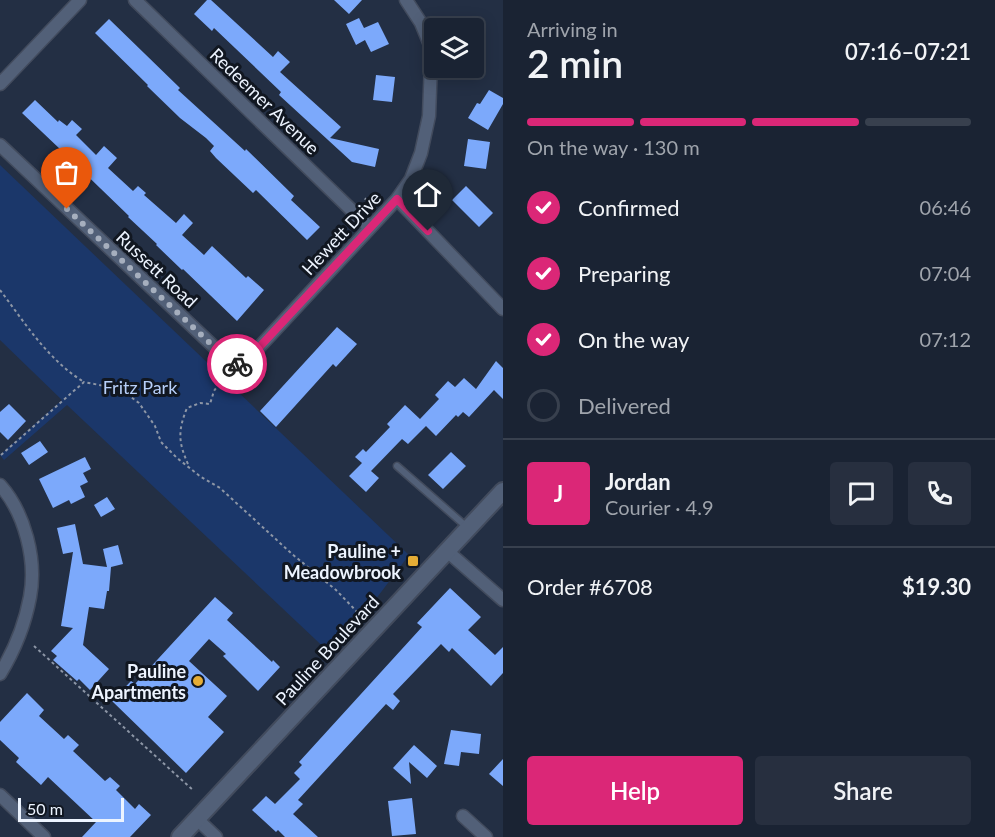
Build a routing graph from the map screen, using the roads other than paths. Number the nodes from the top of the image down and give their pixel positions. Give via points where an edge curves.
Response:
1 (81, 0) edge
2 (135, 0) edge
3 (406, 0) edge
4 (0, 84) edge
5 (0, 145) edge
6 (397, 199) junction
7 (370, 228) junction
8 (503, 309) edge
9 (236, 363) joint
10 (397, 466) dead end
11 (0, 485) edge
12 (503, 491) edge
13 (468, 528) junction
14 (447, 551) junction
15 (503, 600) edge
16 (0, 674) edge
17 (0, 795) edge
18 (463, 816) dead end
19 (197, 819) junction
20 (44, 837) edge
21 (180, 837) edge
22 (216, 837) edge
23 (486, 837) edge

1 - 4 street
2 - 7 street, Redeemer Avenue
3 - 6 street, Hewett Drive via 430,45 429,116 411,179
5 - 9 street, Russett Road via 223,356
6 - 7 street, Hewett Drive
6 - 8 street
7 - 9 street, Hewett Drive via 251,356
10 - 13 lane
11 - 16 street via 23,524 32,559 31,596 16,643
12 - 13 street, Pauline Boulevard
13 - 14 street, Pauline Boulevard
14 - 15 street
14 - 19 street, Pauline Boulevard
17 - 20 street
18 - 23 street
19 - 21 street, Pauline Boulevard
19 - 22 street

